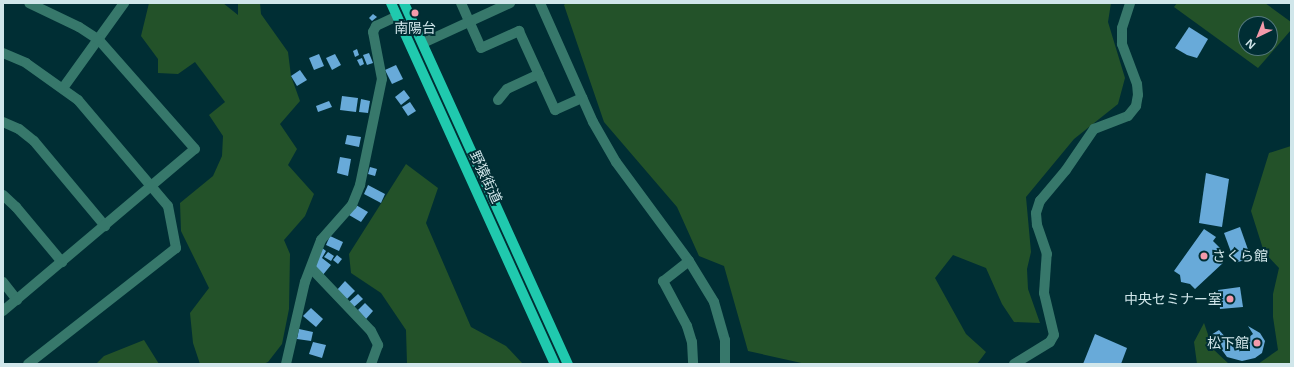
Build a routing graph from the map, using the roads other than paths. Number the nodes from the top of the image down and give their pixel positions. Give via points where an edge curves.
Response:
1 (29, 3) edge
2 (124, 3) edge
3 (391, 3) edge
4 (404, 3) edge
5 (461, 3) edge
6 (510, 3) edge
7 (540, 3) edge
8 (1130, 3) edge
9 (397, 16) junction
10 (469, 22) junction
11 (99, 40) junction
12 (423, 43) junction
13 (3, 53) edge
14 (539, 74) junction
15 (63, 88) junction
16 (582, 98) junction
17 (498, 100) dead end
18 (3, 122) edge
19 (152, 187) junction
20 (3, 195) edge
21 (105, 226) junction
22 (689, 261) junction
23 (62, 262) junction
24 (311, 268) junction
25 (3, 282) edge
26 (17, 300) junction
27 (3, 311) edge
28 (28, 364) edge
29 (286, 364) edge
30 (371, 364) edge
31 (555, 364) edge
32 (568, 364) edge
33 (693, 364) edge
34 (725, 364) edge
35 (1014, 364) edge

1 - 11 street via 79,27
2 - 11 street
3 - 9 main road, 野猿街道
4 - 12 main road, 野猿街道
5 - 10 street
6 - 10 street
7 - 16 street
8 - 35 street via 1122,28 1122,44 1137,84 1136,106 1128,116 1094,130 1040,201 1036,213 1037,225 1047,254 1044,293 1054,335 1050,342
9 - 24 street via 376,26 373,32 382,79 360,185 352,205 321,240
9 - 31 main road, 野猿街道
10 - 12 street
10 - 14 street via 481,48 519,31
11 - 15 street
11 - 19 street via 194,148
12 - 32 main road, 野猿街道
13 - 15 street via 26,63
14 - 16 street via 555,110
14 - 17 street via 507,89
15 - 19 street via 78,100
16 - 22 street via 616,162
18 - 21 street via 19,129 39,146
19 - 21 street
19 - 28 street via 168,206 176,248
20 - 23 street
21 - 23 street
22 - 33 street via 663,281 687,326 692,342
22 - 34 street via 714,302 725,340
23 - 26 street
24 - 29 street via 305,282
24 - 30 street via 370,331 378,345
25 - 26 street
26 - 27 street

